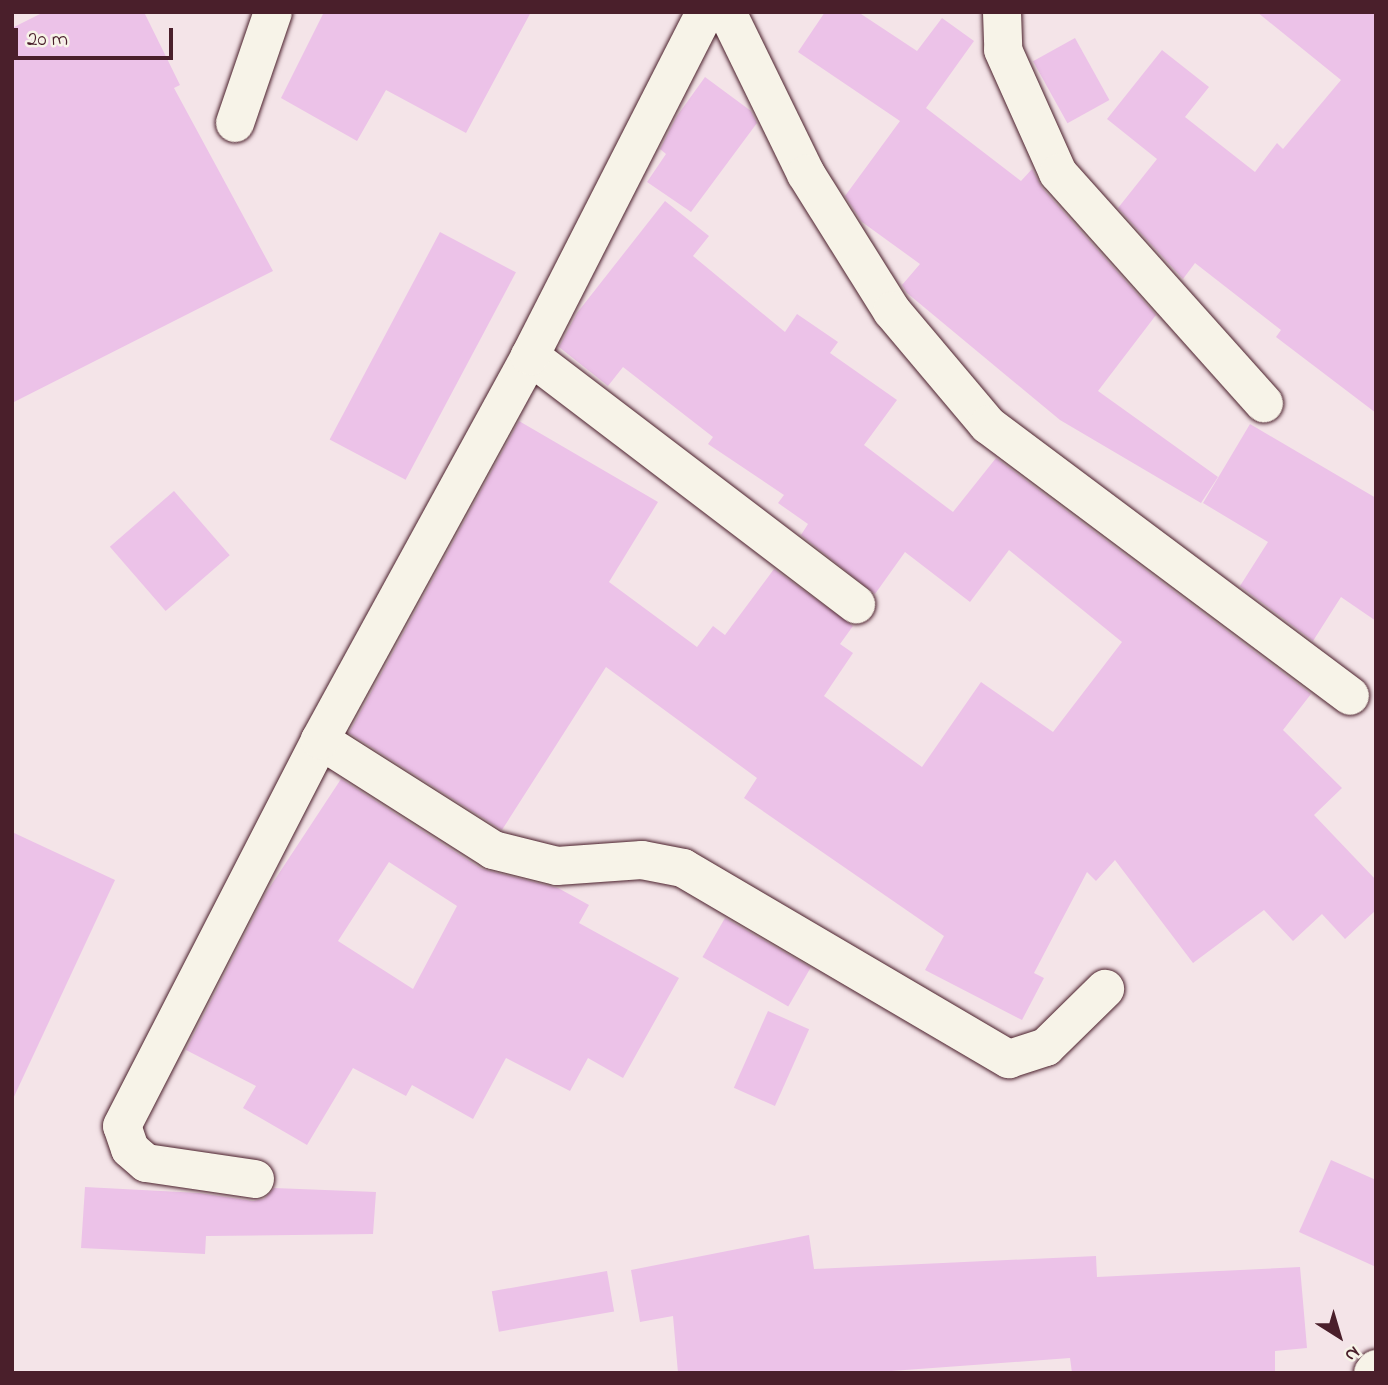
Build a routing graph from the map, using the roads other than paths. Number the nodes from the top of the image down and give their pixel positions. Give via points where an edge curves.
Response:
1 (272, 12) edge
2 (705, 12) edge
3 (727, 12) edge
4 (1003, 12) edge
5 (235, 123) dead end
6 (530, 355) junction
7 (1264, 403) dead end
8 (856, 604) dead end
9 (1350, 696) dead end
10 (320, 740) junction
11 (1105, 989) dead end
12 (256, 1180) dead end

1 - 5 street
2 - 6 street
3 - 9 street via 806,174 892,310 988,425
4 - 7 street via 1003,50 1058,173
6 - 8 street
6 - 10 street
10 - 11 street via 493,850 557,866 642,860 683,868 1009,1059 1046,1048
10 - 12 street via 122,1126 130,1149 146,1163

